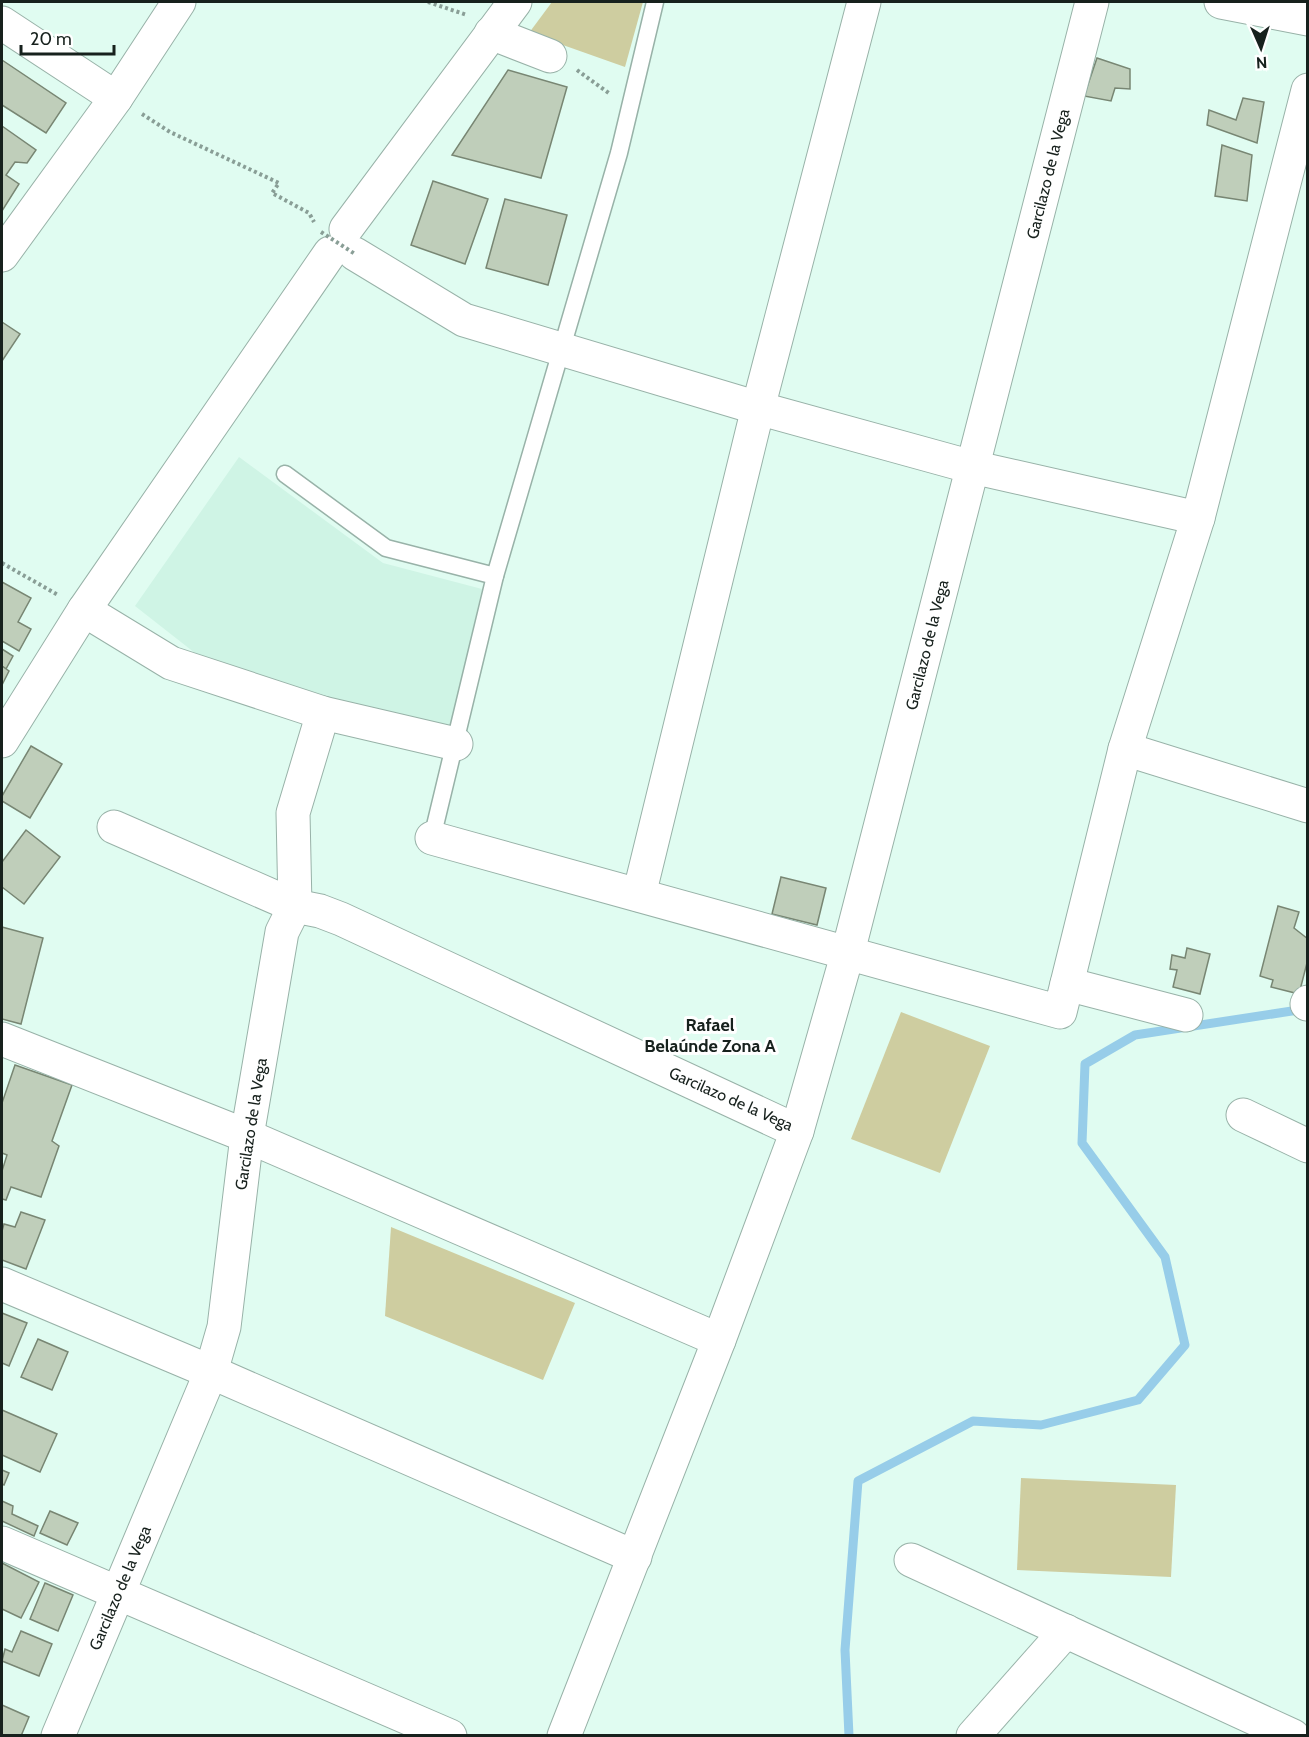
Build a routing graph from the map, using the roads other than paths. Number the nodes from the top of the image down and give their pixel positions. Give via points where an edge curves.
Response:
1 (179, 2) edge
2 (515, 2) edge
3 (655, 2) edge
4 (864, 2) edge
5 (1092, 2) edge
6 (1221, 2) edge
7 (1308, 19) edge
8 (2, 23) edge
9 (491, 33) junction
10 (550, 56) road end
11 (1308, 90) edge
12 (116, 98) junction
13 (338, 242) junction
14 (2, 255) edge
15 (561, 349) junction
16 (758, 408) junction
17 (972, 467) junction
18 (285, 474) dead end
19 (1198, 518) junction
20 (495, 576) junction
21 (84, 610) junction
22 (323, 713) junction
23 (2, 741) edge
24 (456, 744) junction
25 (1125, 749) junction
26 (1308, 806) edge
27 (114, 827) dead end
28 (432, 838) joint
29 (639, 895) junction
30 (295, 906) junction
31 (848, 952) junction
32 (1067, 984) junction
33 (1185, 1015) dead end
34 (2, 1039) edge
35 (1243, 1115) dead end
36 (797, 1131) junction
37 (247, 1136) junction
38 (1308, 1146) edge
39 (2, 1284) edge
40 (719, 1340) junction
41 (210, 1372) junction
42 (2, 1543) edge
43 (635, 1557) junction
44 (910, 1560) dead end
45 (117, 1593) junction
46 (1066, 1631) junction
47 (1308, 1713) edge
48 (58, 1736) edge
49 (450, 1736) edge
50 (564, 1736) edge
51 (973, 1736) edge
52 (1293, 1736) edge

1 - 12 street
2 - 9 street
3 - 15 lane via 619,153
4 - 16 street
5 - 17 street, Garcilazo de la Vega
6 - 7 street
8 - 12 street
9 - 10 street
9 - 13 street
11 - 19 street
12 - 14 street
13 - 15 street via 464,320
13 - 21 street
15 - 16 street
15 - 20 lane
16 - 17 street
16 - 29 street
17 - 19 street
17 - 31 street, Garcilazo de la Vega
18 - 20 lane via 386,548
19 - 25 street
20 - 24 lane
21 - 22 street via 171,663
21 - 23 street
22 - 24 street
22 - 30 street via 293,813
24 - 28 lane
25 - 26 street
25 - 32 street
27 - 30 street
28 - 29 street
29 - 31 street
30 - 36 street, Garcilazo de la Vega via 341,919
30 - 37 street, Garcilazo de la Vega via 282,932
31 - 32 street via 1060,1012
31 - 36 street, Garcilazo de la Vega
32 - 33 street
34 - 37 street
35 - 38 street
36 - 40 street
37 - 40 street
37 - 41 street, Garcilazo de la Vega via 224,1327
39 - 41 street
40 - 43 street
41 - 43 street
41 - 45 street, Garcilazo de la Vega
42 - 45 street
43 - 50 street
44 - 46 street
45 - 48 street, Garcilazo de la Vega
45 - 49 street
46 - 51 street
46 - 52 street
47 - 52 street

